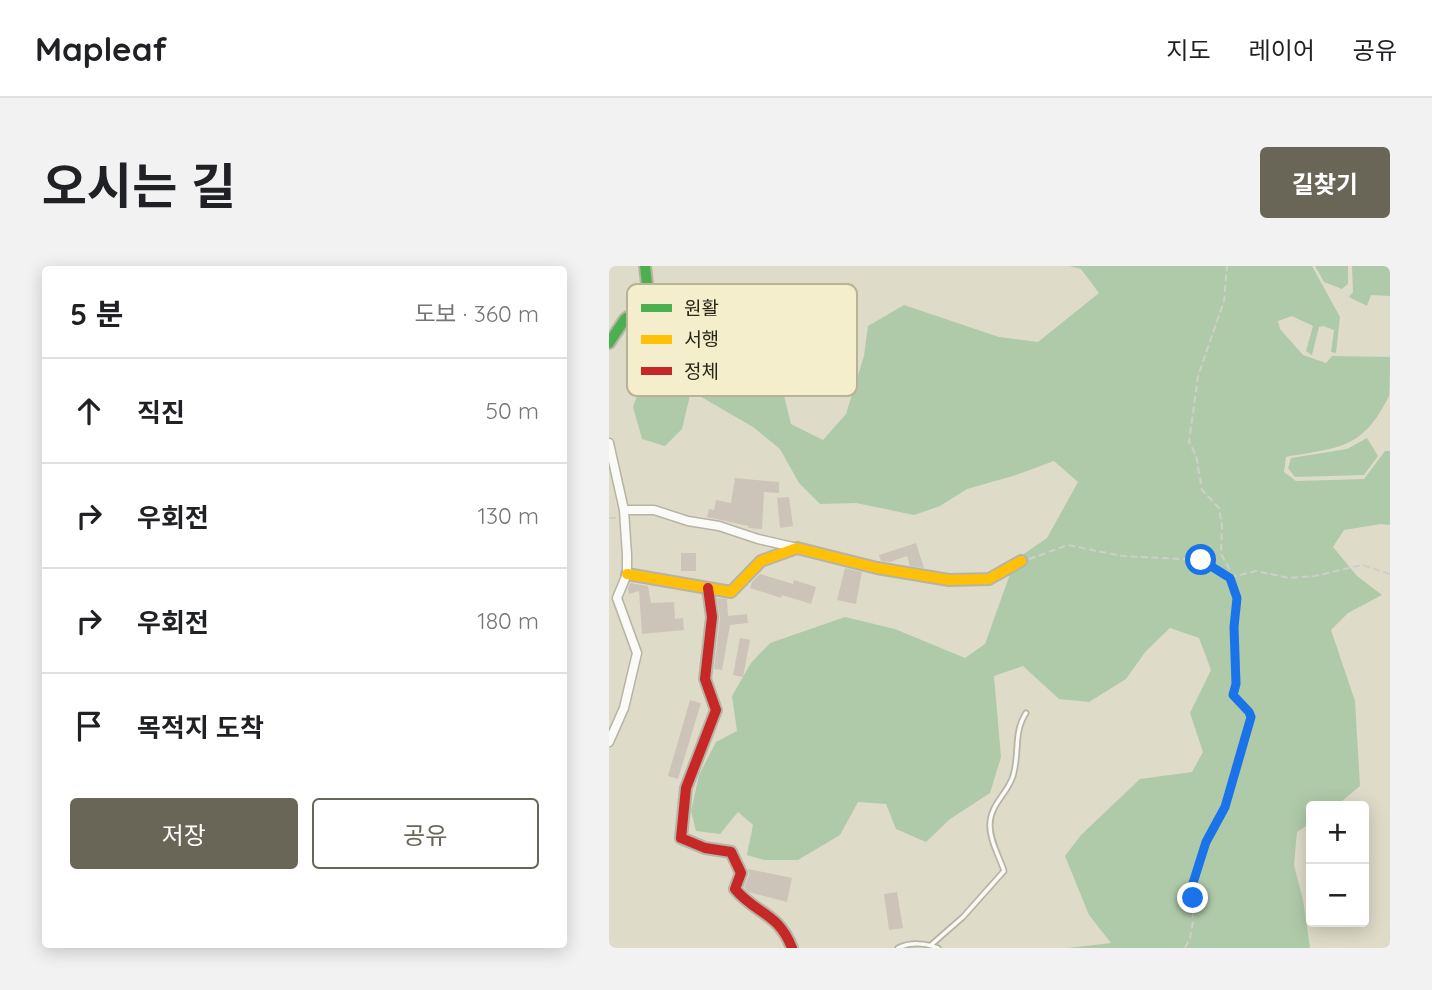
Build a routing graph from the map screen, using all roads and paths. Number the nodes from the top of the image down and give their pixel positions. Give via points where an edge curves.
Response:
1 (645, 266) edge
2 (1227, 266) edge
3 (647, 284) edge
4 (627, 318) edge
5 (609, 343) edge
6 (609, 443) edge
7 (624, 510) junction
8 (797, 548) junction
9 (1021, 561) joint
10 (627, 574) junction
11 (1390, 574) edge
12 (1230, 578) junction
13 (708, 588) junction
14 (1026, 713) dead end
15 (609, 742) edge
16 (932, 945) junction
17 (792, 948) edge
18 (898, 948) edge
19 (938, 948) edge
20 (1185, 948) edge

1 - 3 street
2 - 12 path via 1224,301 1198,376 1189,442 1196,454 1202,490 1219,508 1221,554
4 - 5 street
6 - 7 street
7 - 8 street via 654,510
7 - 10 street
8 - 9 street via 949,580 989,579
8 - 13 street via 761,561 731,592
9 - 12 path via 1068,545 1122,556 1201,560
10 - 13 street
10 - 15 street via 617,598 637,653 624,708
11 - 12 path via 1361,565 1315,576 1289,578 1256,571
12 - 20 path via 1237,602 1233,695 1251,717 1225,807 1206,842 1193,883 1193,922
13 - 17 street via 712,617 705,679 716,710 686,785 681,838 730,852 741,873 735,889 741,899 785,928
14 - 16 lane via 1018,725 1012,780 992,811 989,826 1004,871
16 - 18 lane
16 - 19 lane

